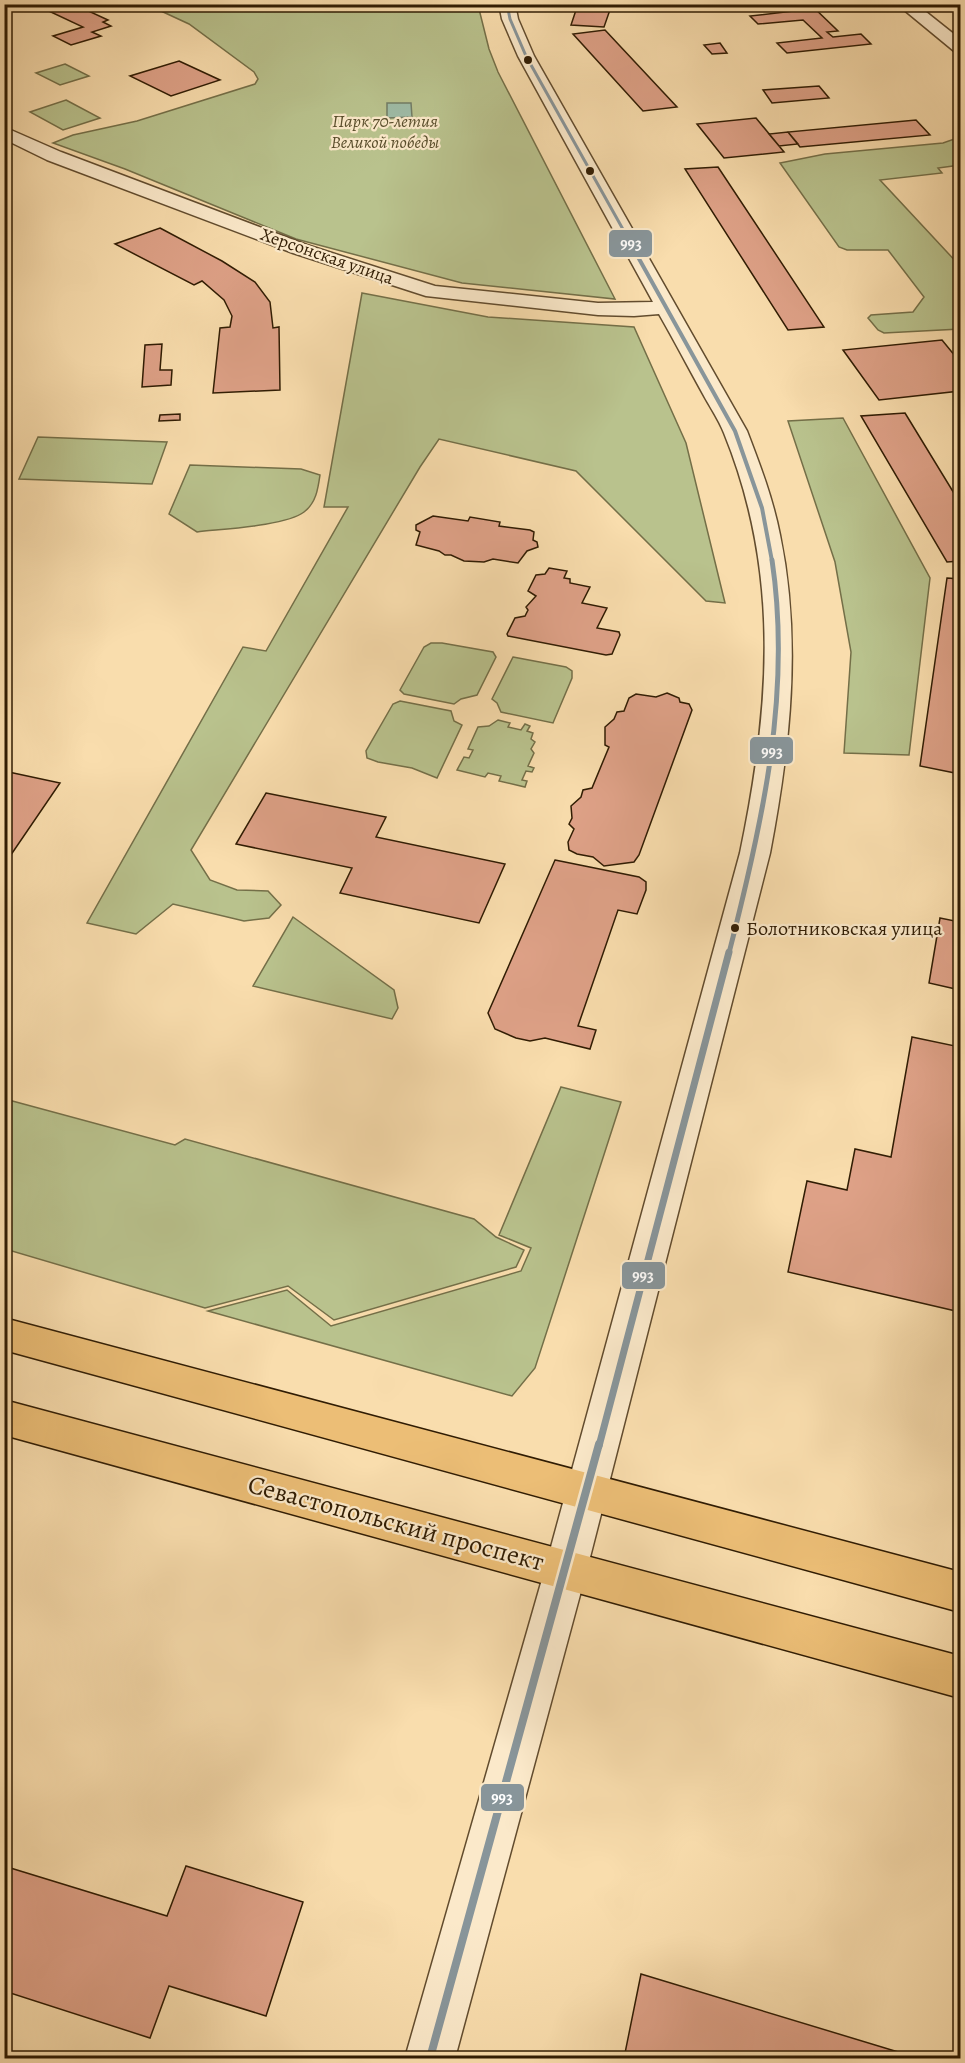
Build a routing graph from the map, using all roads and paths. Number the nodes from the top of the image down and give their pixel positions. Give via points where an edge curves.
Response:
1 (507, 4) edge
2 (905, 4) edge
3 (960, 47) edge
4 (4, 132) edge
5 (665, 307) junction
6 (4, 1334) edge
7 (4, 1417) edge
8 (586, 1492) junction
9 (566, 1569) junction
10 (960, 1592) edge
11 (960, 1677) edge
12 (430, 2058) edge

1 - 5 street via 526,56
2 - 3 street
4 - 5 street, Херсонская улица via 54,156 300,249 433,292 597,309
5 - 8 street via 735,431 759,494 780,617 780,653 772,758 755,853
6 - 8 main road
7 - 9 main road, Севастопольский проспект
8 - 9 street
8 - 10 main road
9 - 11 main road, Севастопольский проспект
9 - 12 street

